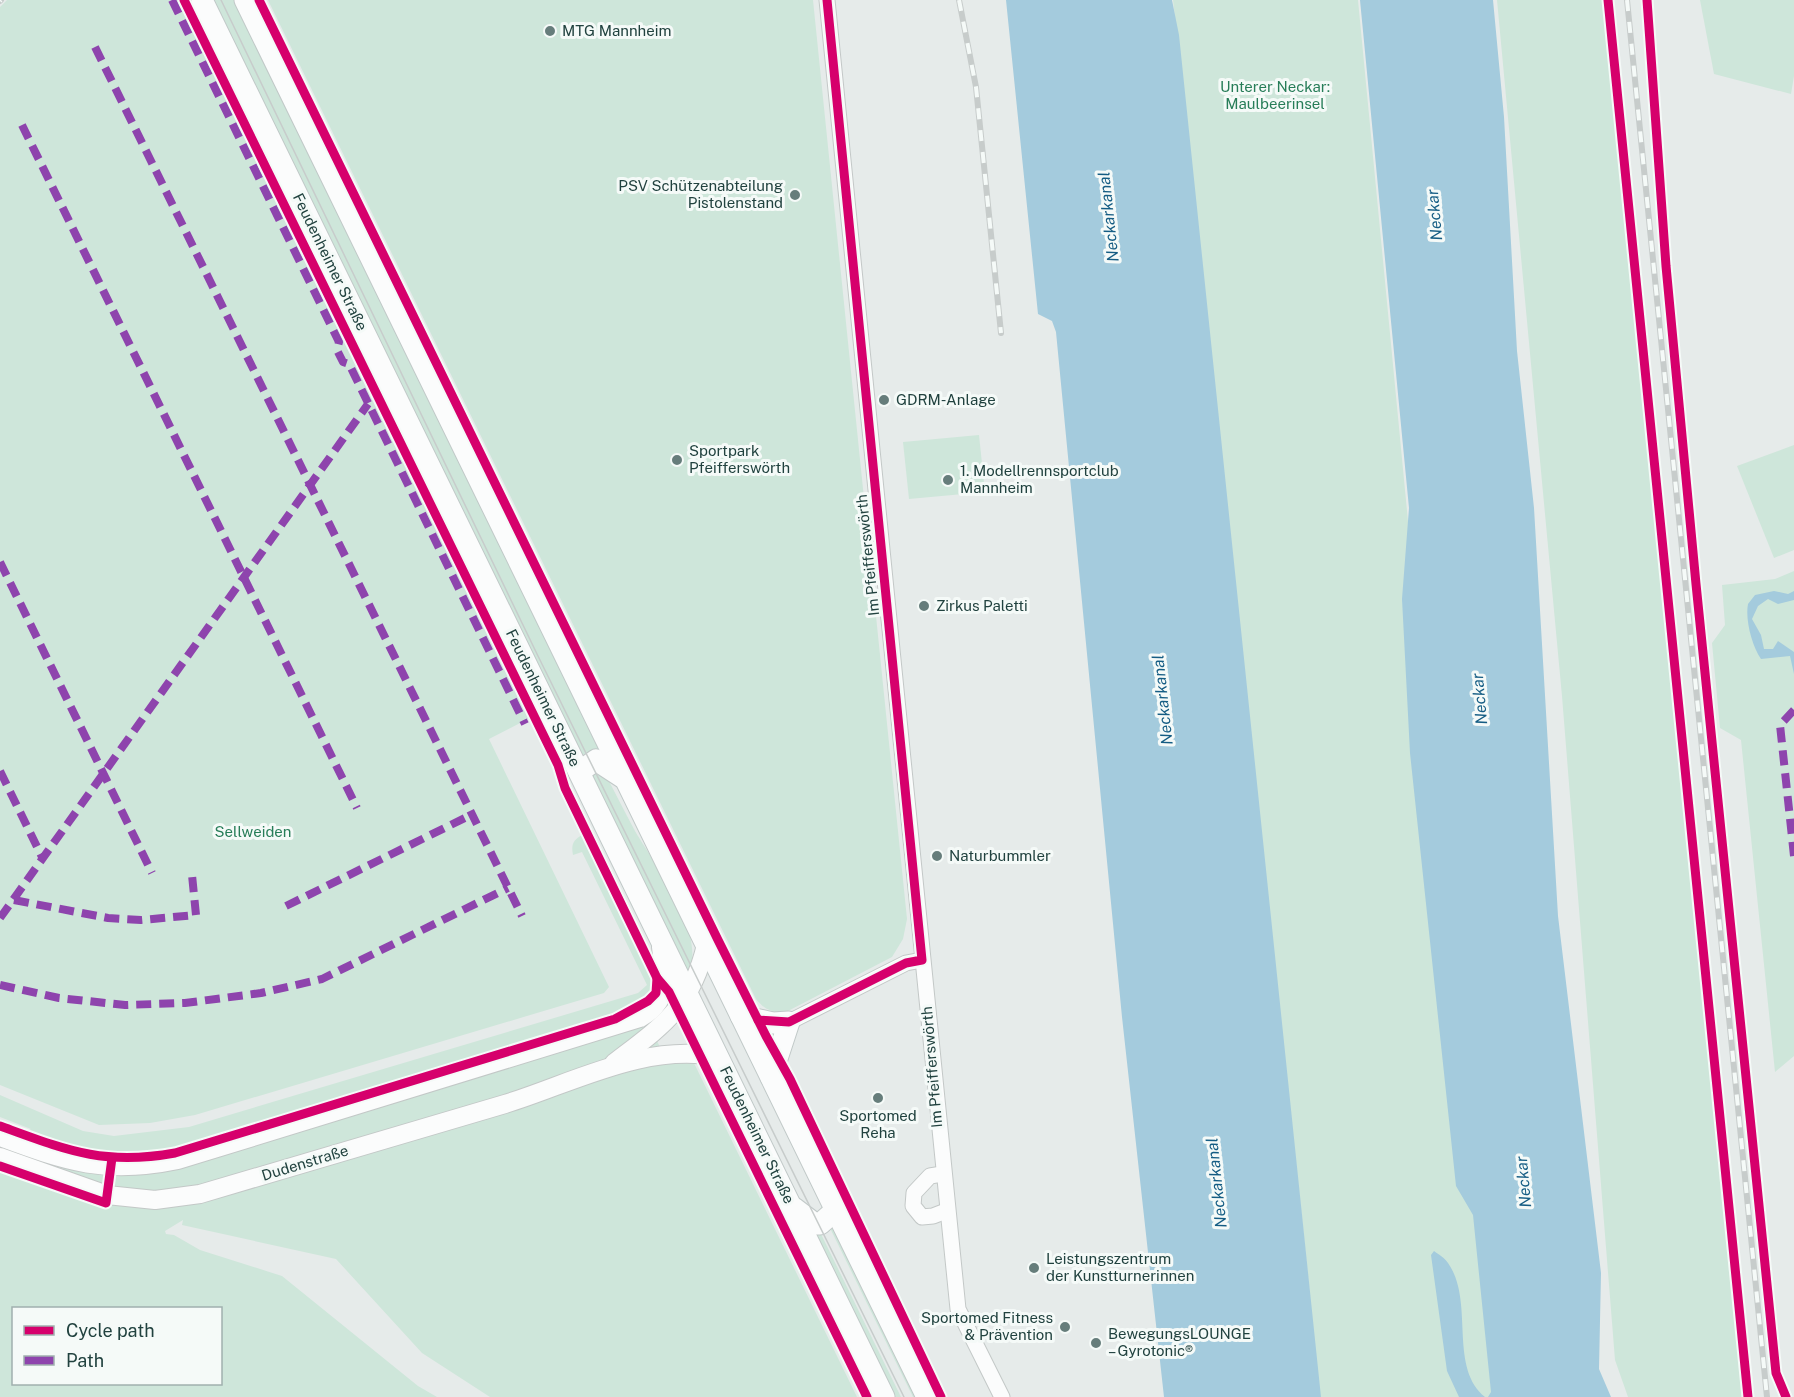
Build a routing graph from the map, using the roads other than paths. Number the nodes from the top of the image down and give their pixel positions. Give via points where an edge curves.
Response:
1 (202, 0) edge
2 (245, 0) edge
3 (827, 0) edge
4 (579, 772) junction
5 (623, 777) junction
6 (660, 936) junction
7 (706, 945) junction
8 (922, 960) junction
9 (689, 995) junction
10 (741, 1016) junction
11 (789, 1022) junction
12 (719, 1057) junction
13 (607, 1068) junction
14 (771, 1077) junction
15 (0, 1137) edge
16 (0, 1157) edge
17 (942, 1174) junction
18 (792, 1206) junction
19 (836, 1210) junction
20 (946, 1211) junction
21 (884, 1397) edge
22 (927, 1397) edge
23 (1002, 1397) edge

1 - 4 main road, Feudenheimer Straße
2 - 5 main road
3 - 8 street, Im Pfeifferswörth
4 - 5 main road via 596,760
4 - 6 main road, Feudenheimer Straße
5 - 7 main road
6 - 9 main road, Feudenheimer Straße
6 - 15 street via 665,986 660,1001 652,1012 619,1026 145,1167 82,1165
7 - 9 street via 698,978
7 - 10 main road
8 - 11 street via 906,963
8 - 17 street, Im Pfeifferswörth
9 - 12 main road, Feudenheimer Straße
9 - 13 street, Dudenstraße via 663,1023
10 - 11 main road
10 - 14 main road
11 - 14 main road
12 - 13 street, Dudenstraße via 672,1053
12 - 18 main road, Feudenheimer Straße
13 - 16 street, Dudenstraße via 507,1103 200,1194 155,1200 107,1195
14 - 19 main road
17 - 20 street, Im Pfeifferswörth
17 - 20 street via 930,1176 914,1192 913,1206 922,1217
18 - 19 main road via 815,1224 825,1221
18 - 21 main road, Feudenheimer Straße
19 - 22 main road
20 - 23 street, Im Pfeifferswörth via 958,1309

